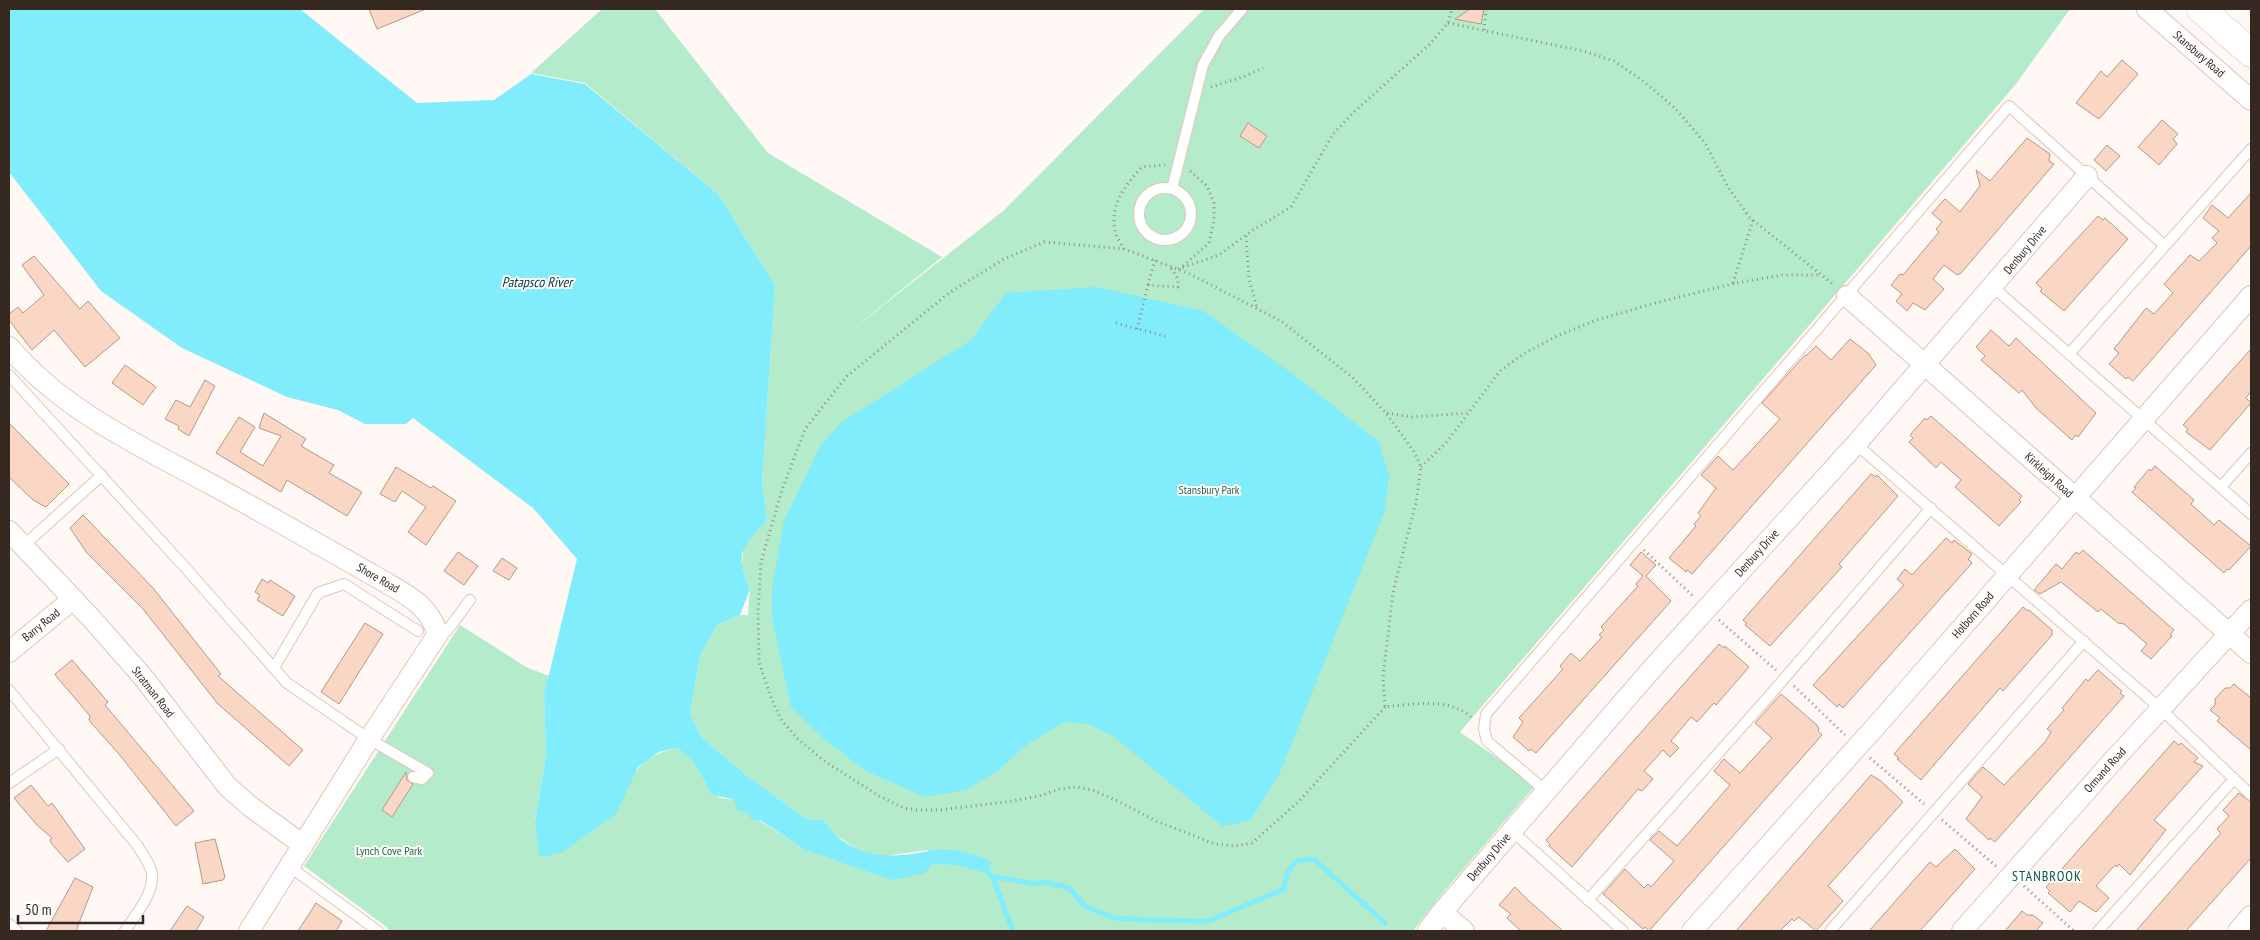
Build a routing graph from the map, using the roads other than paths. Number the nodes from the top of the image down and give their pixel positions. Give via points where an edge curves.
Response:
1 (1242, 9) edge
2 (2147, 9) edge
3 (2201, 9) edge
4 (2251, 53) edge
5 (2251, 100) edge
6 (2251, 149) edge
7 (2088, 176) junction
8 (1172, 189) junction
9 (2165, 246) junction
10 (1993, 287) junction
11 (1847, 296) junction
12 (2251, 296) edge
13 (9, 347) edge
14 (2069, 354) junction
15 (1924, 364) junction
16 (9, 375) edge
17 (2144, 420) junction
18 (1856, 444) junction
19 (2251, 452) edge
20 (102, 475) junction
21 (2221, 487) junction
22 (2075, 498) junction
23 (1931, 508) junction
24 (2251, 514) edge
25 (9, 531) edge
26 (22, 546) junction
27 (2008, 575) junction
28 (73, 599) junction
29 (470, 600) dead end
30 (2251, 610) edge
31 (428, 632) junction
32 (2229, 635) junction
33 (2084, 641) junction
34 (9, 652) edge
35 (2251, 653) edge
36 (274, 668) junction
37 (9, 690) edge
38 (2161, 709) junction
39 (369, 739) junction
40 (59, 749) junction
41 (413, 777) dead end
42 (2234, 779) junction
43 (9, 783) edge
44 (1546, 791) junction
45 (2251, 795) edge
46 (1512, 831) junction
47 (303, 845) junction
48 (290, 866) junction
49 (1588, 900) junction
50 (1442, 912) junction
51 (2251, 916) edge
52 (9, 924) edge
53 (17, 931) edge
54 (125, 931) edge
55 (249, 931) edge
56 (378, 931) edge
57 (1428, 931) edge
58 (1464, 931) edge
59 (1623, 931) edge
60 (1692, 931) edge
61 (1830, 931) edge
62 (1962, 931) edge
63 (2098, 931) edge
64 (2238, 931) edge

1 - 8 lane via 1219,36 1203,65
2 - 5 street, Stansbury Road
3 - 4 main road
6 - 9 lane
7 - 9 lane
7 - 10 street, Denbury Drive
7 - 11 lane via 2009,106
8 - 8 lane via 1156,190 1146,196 1140,206 1139,217 1143,227 1156,238 1167,240 1177,237 1189,225 1189,203
9 - 14 lane
10 - 14 lane
10 - 15 street, Denbury Drive
11 - 15 street, Kirkleigh Road
11 - 44 lane via 1486,714 1484,729 1487,741
12 - 17 street, Holborn Road
13 - 31 street, Shore Road via 84,412 418,602 432,618
14 - 17 lane
15 - 18 street, Denbury Drive
15 - 22 street, Kirkleigh Road
16 - 20 lane
17 - 21 lane
17 - 22 street, Holborn Road
18 - 23 lane
18 - 44 street, Denbury Drive
19 - 21 lane
20 - 26 lane
20 - 36 lane
21 - 24 lane
22 - 27 street, Holborn Road
22 - 32 street, Kirkleigh Road
23 - 27 lane
23 - 49 lane
25 - 26 street, Stratman Road
26 - 28 street, Stratman Road
27 - 33 lane
27 - 60 street, Holborn Road
28 - 34 street, Barry Road
28 - 47 street, Stratman Road via 143,677 227,786
29 - 31 lane via 447,631
30 - 32 street, Ormand Road
31 - 36 lane via 344,584 318,593
31 - 39 street
32 - 35 street, Kirkleigh Road
32 - 38 street, Ormand Road
33 - 38 lane
33 - 61 lane
36 - 39 lane via 287,683
37 - 40 lane
38 - 42 lane
38 - 62 street, Ormand Road
39 - 41 lane via 428,774 422,779
39 - 47 street
40 - 43 lane
40 - 54 lane via 137,845 150,868 149,890
42 - 45 lane
42 - 63 lane
44 - 46 street, Denbury Drive
46 - 49 lane
46 - 50 street, Denbury Drive
47 - 48 street
48 - 55 street
48 - 56 lane
49 - 59 lane
50 - 57 street, Denbury Drive
50 - 58 street
51 - 64 street
52 - 53 lane

